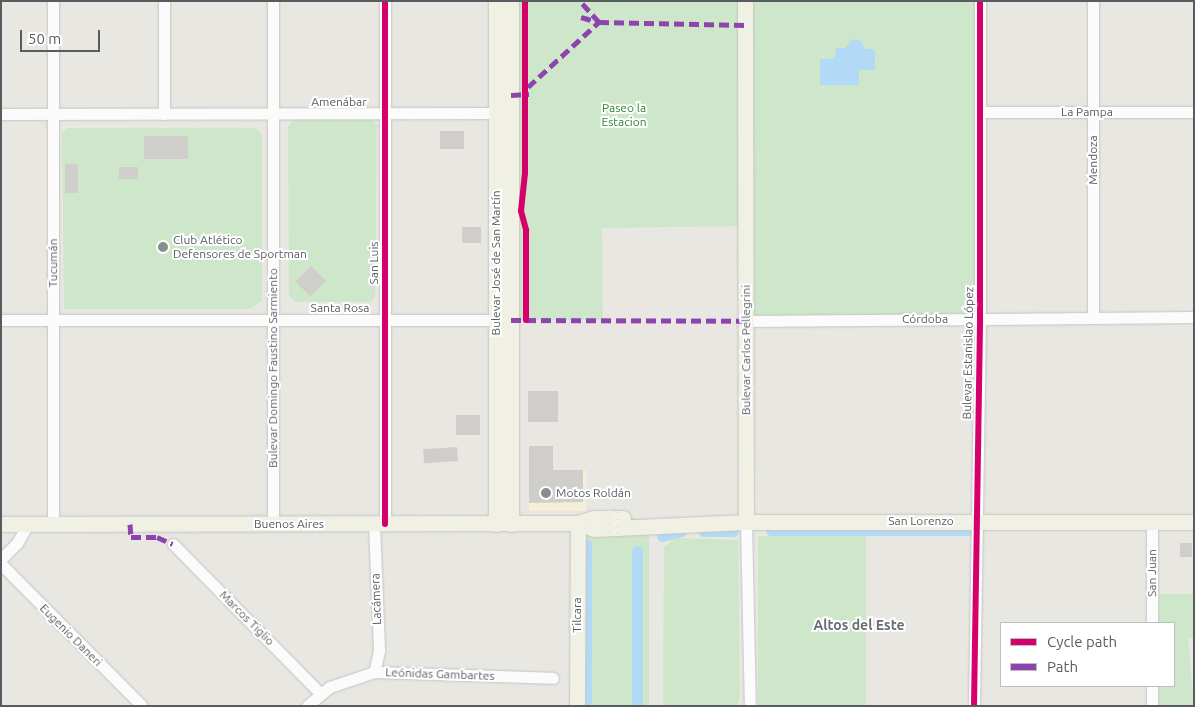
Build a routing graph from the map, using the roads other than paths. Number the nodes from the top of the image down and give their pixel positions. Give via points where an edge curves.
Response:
1 (53, 1) edge
2 (164, 1) edge
3 (273, 1) edge
4 (385, 1) edge
5 (496, 1) edge
6 (511, 1) edge
7 (745, 1) edge
8 (980, 1) edge
9 (1093, 1) edge
10 (980, 112) junction
11 (1093, 112) junction
12 (1194, 112) edge
13 (504, 113) junction
14 (1, 114) edge
15 (53, 114) junction
16 (164, 114) junction
17 (273, 114) junction
18 (385, 114) junction
19 (1093, 318) junction
20 (1194, 318) edge
21 (53, 319) junction
22 (273, 319) junction
23 (980, 319) junction
24 (1, 320) edge
25 (385, 320) junction
26 (504, 320) junction
27 (746, 321) junction
28 (977, 521) junction
29 (746, 522) junction
30 (1152, 522) junction
31 (1194, 522) edge
32 (578, 523) junction
33 (618, 523) joint
34 (1, 524) edge
35 (28, 524) junction
36 (53, 524) junction
37 (273, 524) junction
38 (379, 524) junction
39 (504, 524) junction
40 (173, 544) dead end
41 (1, 559) edge
42 (1, 564) edge
43 (1152, 622) edge
44 (374, 672) junction
45 (553, 678) dead end
46 (1152, 687) edge
47 (320, 693) junction
48 (749, 703) edge
49 (142, 706) edge
50 (307, 706) edge
51 (577, 706) edge
52 (974, 706) edge
53 (982, 706) edge
54 (1152, 706) edge

1 - 15 street, Tucumán
2 - 16 street
3 - 17 street, Bulevar Domingo Faustino Sarmiento
4 - 18 street, San Luis
5 - 13 main road, Bulevar José de San Martín
6 - 13 main road, Bulevar José de San Martín
7 - 27 main road, Bulevar Carlos Pellegrini
8 - 10 street, Bulevar Estanislao López
9 - 11 street, Mendoza
10 - 11 street, La Pampa
10 - 23 street, Bulevar Estanislao López
11 - 12 street, La Pampa
11 - 19 street, Mendoza
13 - 18 street, Amenábar
13 - 26 main road, Bulevar José de San Martín
14 - 15 street, Amenábar
15 - 16 street, Amenábar
15 - 21 street, Tucumán
16 - 17 street, Amenábar
17 - 18 street, Amenábar
17 - 22 street, Bulevar Domingo Faustino Sarmiento
18 - 25 street, San Luis
19 - 20 street, Córdoba
19 - 23 street, Córdoba
21 - 22 street, Santa Rosa
21 - 24 street, Santa Rosa
21 - 36 street, Tucumán
22 - 25 street, Santa Rosa
22 - 37 street, Bulevar Domingo Faustino Sarmiento
23 - 27 street, Córdoba
23 - 28 street, Bulevar Estanislao López
25 - 26 street, Santa Rosa
25 - 38 street, San Luis
26 - 39 main road, Bulevar José de San Martín
27 - 29 main road, Bulevar Carlos Pellegrini
28 - 29 main road, San Lorenzo
28 - 30 main road, San Lorenzo
28 - 52 street, Bulevar Estanislao López
28 - 53 street, Bulevar Estanislao López via 982,545
29 - 33 main road, San Lorenzo via 649,524 634,518
29 - 48 street, Bulevar Carlos Pellegrini
30 - 31 main road, San Lorenzo
30 - 43 street, San Juan
32 - 33 main road, Buenos Aires via 594,518
32 - 39 main road, Buenos Aires
32 - 51 main road, Tilcara
34 - 35 main road, Buenos Aires
35 - 36 main road, Buenos Aires
35 - 41 street via 17,543
36 - 37 main road, Buenos Aires
37 - 38 main road, Buenos Aires
38 - 39 main road, Buenos Aires
38 - 44 street, Lacámera via 378,651
40 - 47 street, Marcos Tiglio
42 - 49 street, Eugenio Daneri
44 - 45 street, Leónidas Gambartes
44 - 47 street, Leónidas Gambartes via 341,682
46 - 54 street
47 - 50 street, Leónidas Gambartes

